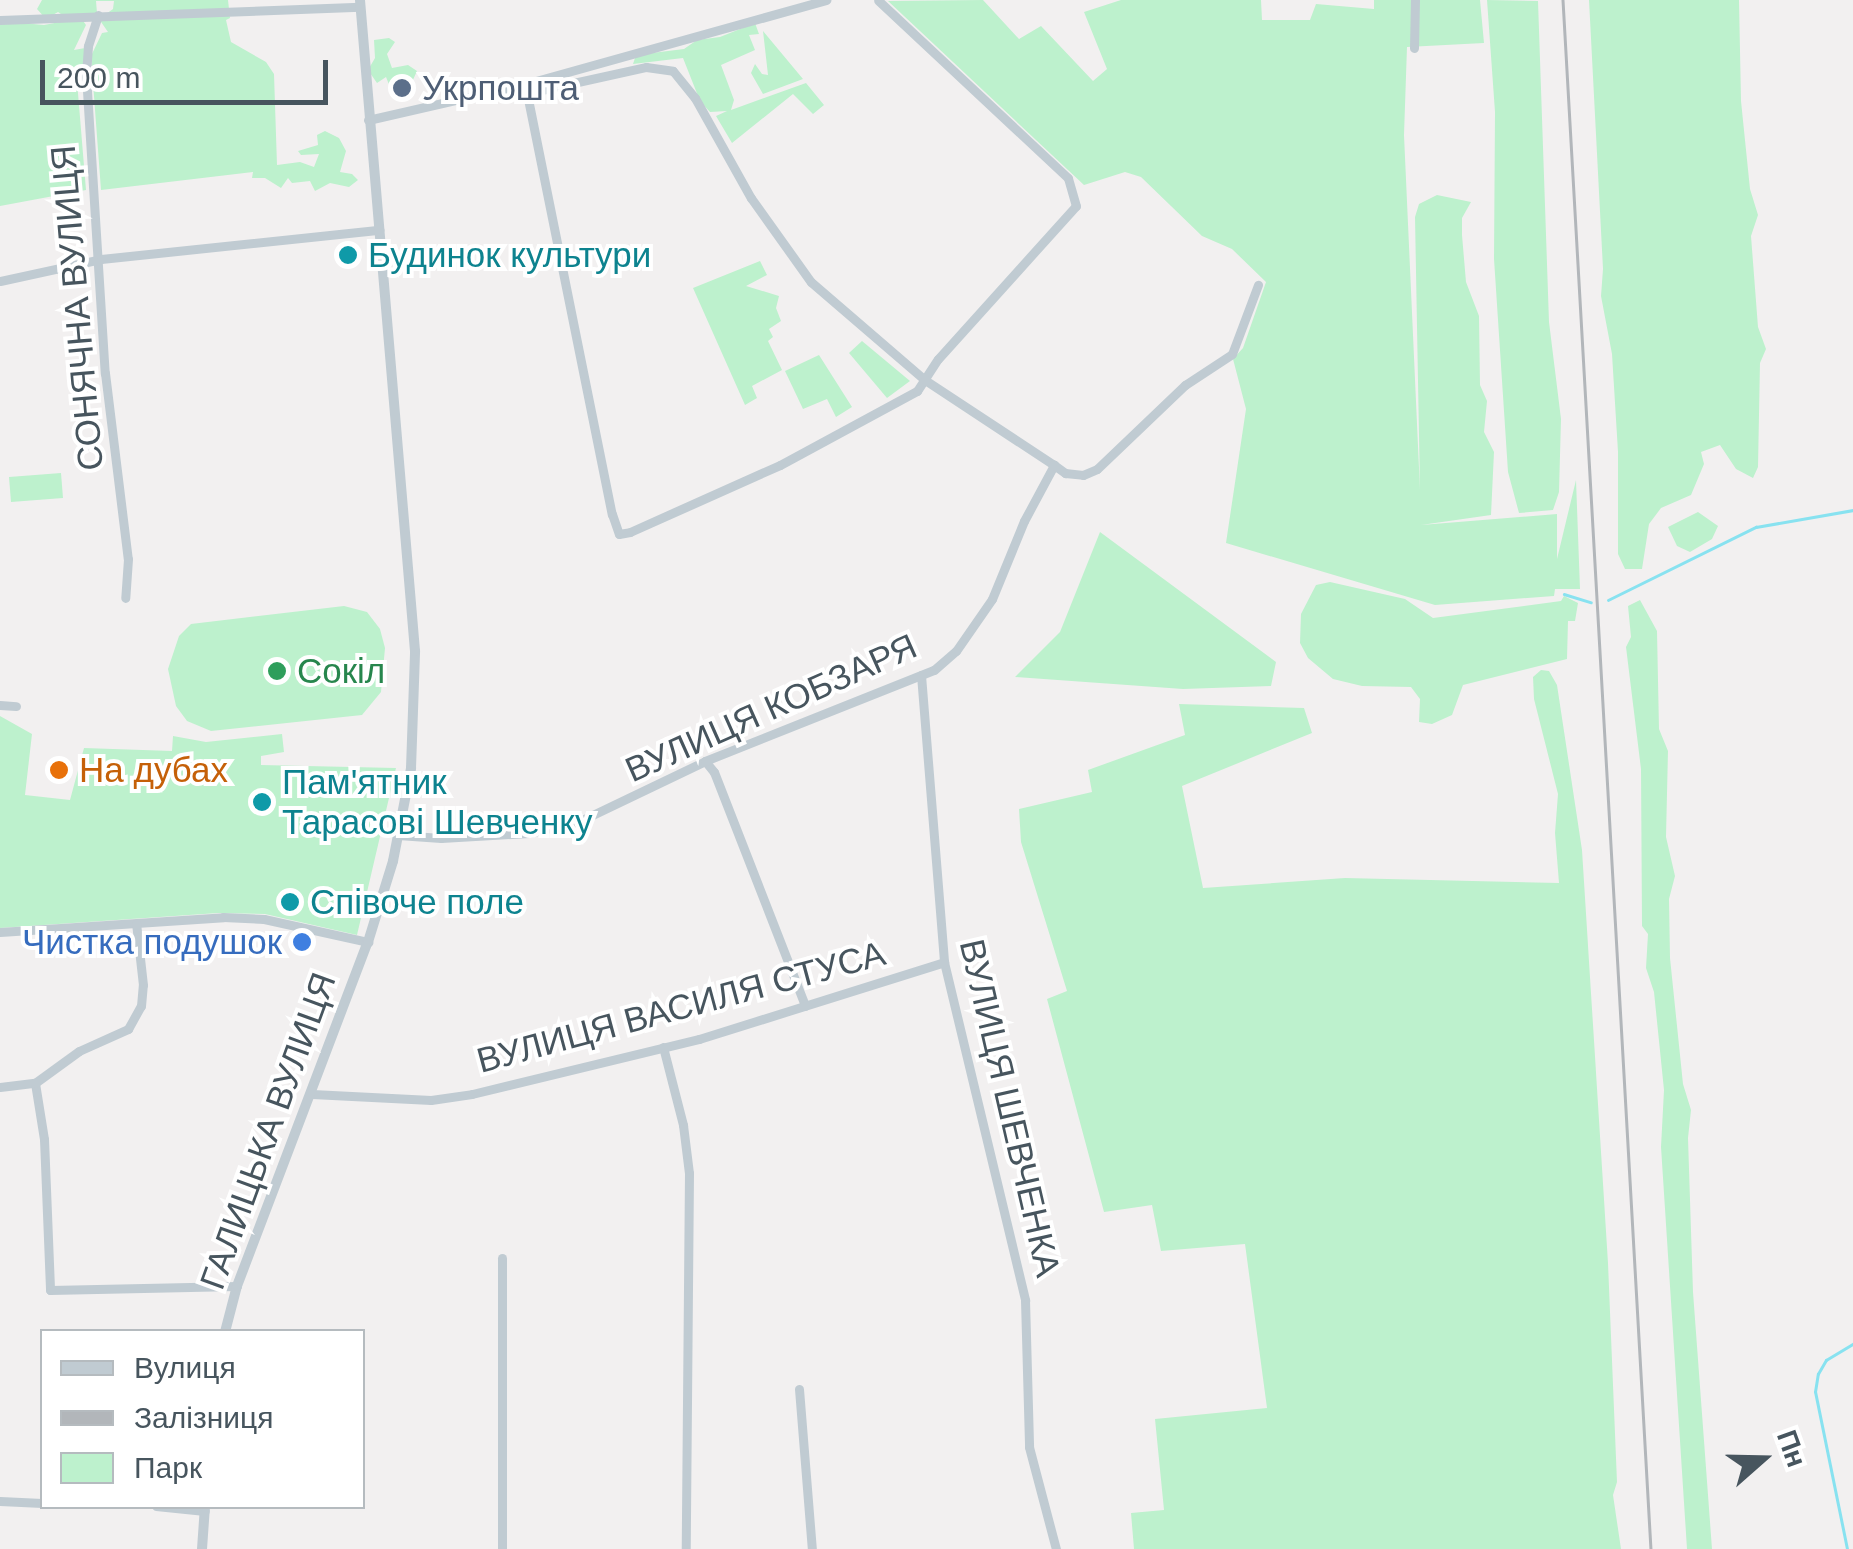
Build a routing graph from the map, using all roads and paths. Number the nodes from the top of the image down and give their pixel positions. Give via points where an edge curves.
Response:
1 (826, 0) edge
2 (878, 0) edge
3 (1415, 0) edge
4 (360, 4) edge
5 (98, 15) junction
6 (0, 20) edge
7 (1414, 48) dead end
8 (526, 84) junction
9 (368, 120) junction
10 (379, 230) junction
11 (101, 259) junction
12 (0, 281) edge
13 (1258, 285) dead end
14 (925, 380) junction
15 (1054, 465) junction
16 (125, 598) dead end
17 (921, 675) junction
18 (0, 705) edge
19 (16, 706) dead end
20 (705, 761) junction
21 (398, 835) junction
22 (136, 923) junction
23 (0, 932) edge
24 (368, 942) junction
25 (944, 962) junction
26 (805, 1006) junction
27 (663, 1048) junction
28 (35, 1082) junction
29 (0, 1087) edge
30 (312, 1094) junction
31 (502, 1258) dead end
32 (237, 1286) junction
33 (226, 1329) edge
34 (799, 1389) dead end
35 (0, 1501) edge
36 (40, 1502) edge
37 (205, 1509) edge
38 (202, 1549) edge
39 (502, 1549) edge
40 (686, 1549) edge
41 (812, 1549) edge
42 (1056, 1549) edge

1 - 8 street
2 - 14 street via 1068,178 1076,198 1072,214
3 - 7 street
4 - 5 street
4 - 9 street, ГАЛИЦЬКА ВУЛИЦЯ
5 - 6 street
5 - 11 street, СОНЯЧНА ВУЛИЦЯ via 86,75
8 - 9 street
8 - 14 street via 537,91 646,67 673,71 790,256
8 - 14 street via 618,534 780,465 906,398
9 - 10 street, ГАЛИЦЬКА ВУЛИЦЯ
10 - 11 street
10 - 21 street, ГАЛИЦЬКА ВУЛИЦЯ via 414,651 411,768
11 - 12 street
11 - 16 street, СОНЯЧНА ВУЛИЦЯ via 106,373 128,559
13 - 15 street via 1232,354 1185,384 1097,469 1082,475
14 - 15 street
15 - 17 street, ВУЛИЦЯ КОБЗАРЯ via 978,622 956,651
17 - 20 street, ВУЛИЦЯ КОБЗАРЯ
17 - 25 street, ВУЛИЦЯ ШЕВЧЕНКА
18 - 19 street
20 - 21 street, ВУЛИЦЯ КОБЗАРЯ via 580,821 529,833
20 - 26 street
21 - 24 street, ГАЛИЦЬКА ВУЛИЦЯ
22 - 23 street
22 - 24 street via 254,918
22 - 28 street via 142,985 135,1020
24 - 30 street, ГАЛИЦЬКА ВУЛИЦЯ
25 - 26 street, ВУЛИЦЯ ВАСИЛЯ СТУСА
25 - 42 street, ВУЛИЦЯ ШЕВЧЕНКА via 1025,1300 1029,1447
26 - 27 street, ВУЛИЦЯ ВАСИЛЯ СТУСА
27 - 30 street, ВУЛИЦЯ ВАСИЛЯ СТУСА via 431,1100
27 - 40 street via 689,1173
28 - 29 street
28 - 32 street via 50,1290
30 - 32 street, ГАЛИЦЬКА ВУЛИЦЯ
31 - 39 street
32 - 33 street, ГАЛИЦЬКА ВУЛИЦЯ
34 - 41 street
35 - 36 street
37 - 38 street

